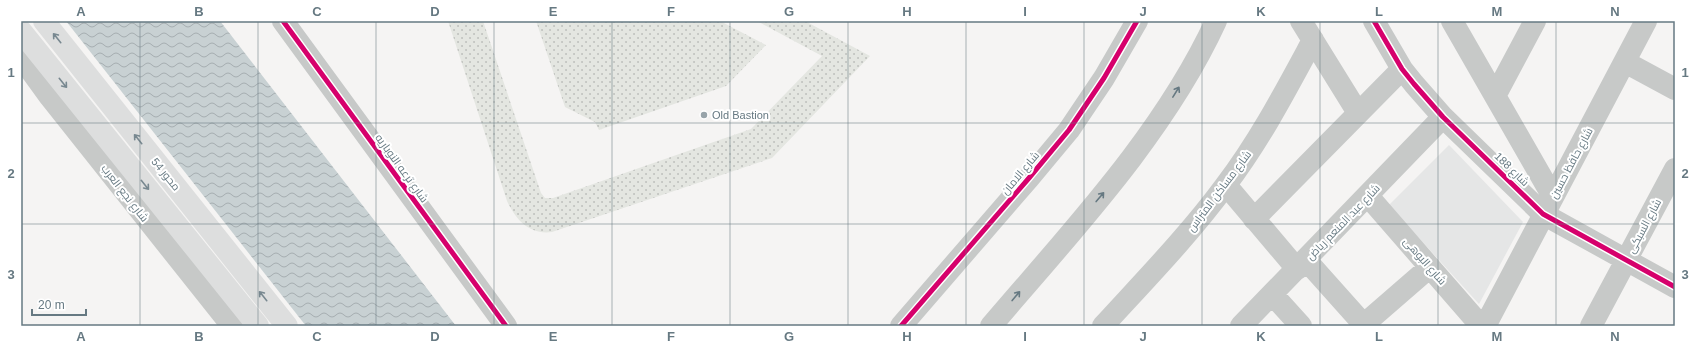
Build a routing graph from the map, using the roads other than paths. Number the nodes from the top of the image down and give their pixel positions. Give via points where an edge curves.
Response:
1 (44, 21) edge
2 (283, 21) edge
3 (1137, 21) edge
4 (1216, 21) edge
5 (1301, 21) edge
6 (1374, 21) edge
7 (1452, 21) edge
8 (1535, 21) edge
9 (1646, 21) edge
10 (21, 31) edge
11 (1313, 40) junction
12 (21, 57) edge
13 (1625, 62) junction
14 (1402, 69) junction
15 (1675, 89) edge
16 (1495, 96) junction
17 (1358, 113) junction
18 (1443, 117) junction
19 (1675, 169) edge
20 (1226, 185) junction
21 (1368, 196) junction
22 (1548, 205) junction
23 (1254, 219) junction
24 (1626, 260) junction
25 (1302, 265) junction
26 (1430, 267) junction
27 (1675, 287) edge
28 (1272, 294) junction
29 (232, 326) edge
30 (258, 326) edge
31 (287, 326) edge
32 (506, 326) edge
33 (901, 326) edge
34 (991, 326) edge
35 (1103, 326) edge
36 (1241, 326) edge
37 (1301, 326) edge
38 (1363, 326) edge
39 (1482, 326) edge
40 (1485, 326) edge
41 (1591, 326) edge

31 -> 1 highway, محور 54
2 - 32 street, شارع ترعه النوباريه
3 - 33 street, شارع الامان via 1104,78 1069,130
34 -> 4 street via 1114,180 1151,131 1205,44
5 - 11 street
6 - 14 street, شارع 188
7 - 16 street
8 - 16 street
9 - 13 street, شارع حافظ حسين
10 -> 30 highway
11 - 17 street
11 - 20 street, شارع مساكن المتراس via 1271,116
12 - 29 street, شارع نجع العرب
13 - 15 street
13 - 22 street, شارع حافظ حسين
14 - 17 street
14 - 18 street, شارع 188
16 - 22 street
17 - 23 street
18 - 21 street, شارع عبد المنعم رياض
18 - 22 street, شارع 188
19 - 24 street, شارع السبكى
20 - 23 street
20 - 35 street, شارع مساكن المتراس via 1201,218
21 - 25 street, شارع عبد المنعم رياض
21 - 26 street, شارع البوهى
22 - 24 street, شارع 188
22 - 40 street, شارع حافظ حسين
23 - 25 street
24 - 27 street, شارع 188
24 - 41 street, شارع السبكى
25 - 28 street, شارع عبد المنعم رياض
25 - 38 street
26 - 38 street
26 - 39 street, شارع البوهى
28 - 36 street, شارع عبد المنعم رياض
28 - 37 street

